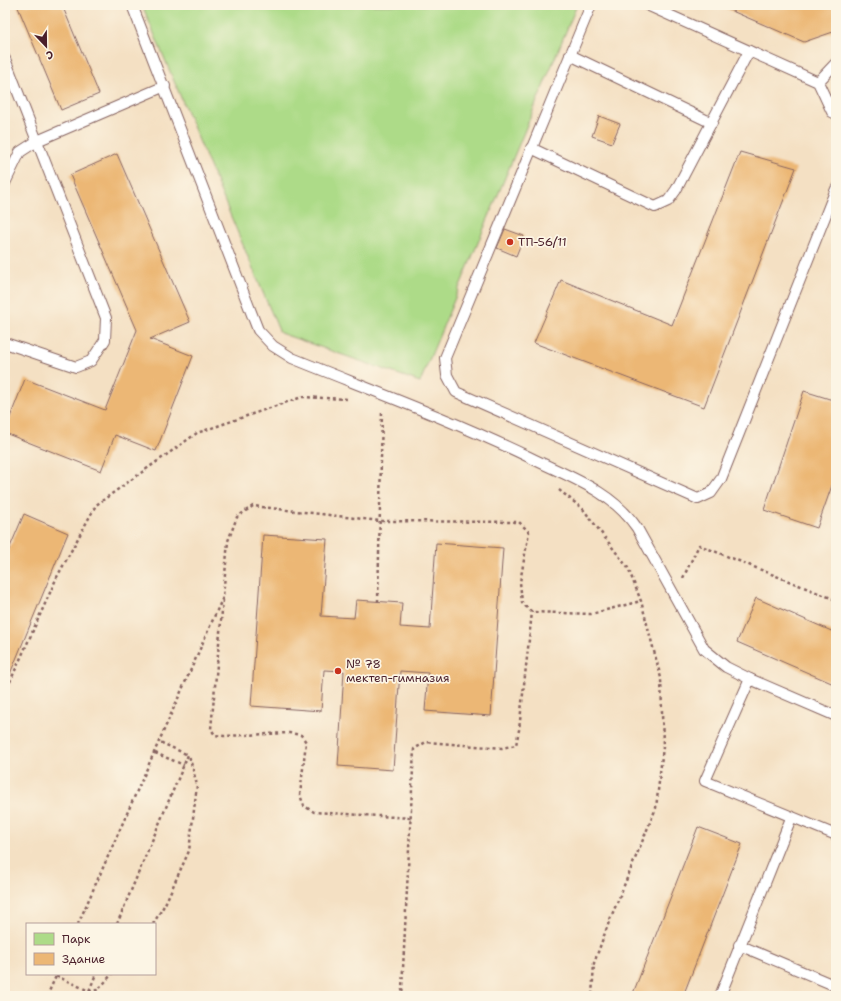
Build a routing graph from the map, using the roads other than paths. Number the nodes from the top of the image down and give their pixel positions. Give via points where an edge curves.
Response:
1 (132, 5) edge
2 (591, 5) edge
3 (647, 5) edge
4 (749, 51) junction
5 (570, 55) junction
6 (5, 59) edge
7 (836, 64) edge
8 (818, 82) junction
9 (165, 86) junction
10 (836, 114) edge
11 (712, 123) junction
12 (37, 141) junction
13 (532, 148) junction
14 (6, 178) edge
15 (836, 189) edge
16 (5, 343) edge
17 (750, 679) junction
18 (836, 716) edge
19 (791, 818) junction
20 (836, 835) edge
21 (739, 944) junction
22 (836, 986) edge
23 (720, 996) edge

1 - 9 lane
2 - 5 lane
3 - 4 lane
4 - 8 lane
4 - 11 lane
5 - 11 lane
5 - 13 lane
6 - 12 lane
7 - 8 lane
8 - 10 lane via 832,112
9 - 12 lane
9 - 17 lane via 258,330 273,346 292,358 473,430 598,491 626,512 637,528 704,649 726,667
11 - 13 lane via 676,190 668,201 654,207
12 - 14 lane via 20,152
12 - 16 lane via 106,318 105,340 91,361 76,367
13 - 15 lane via 444,358 447,375 456,392 698,499 711,493 721,478
17 - 18 lane
17 - 19 lane via 704,781
19 - 20 lane
19 - 21 lane
21 - 22 lane
21 - 23 lane

